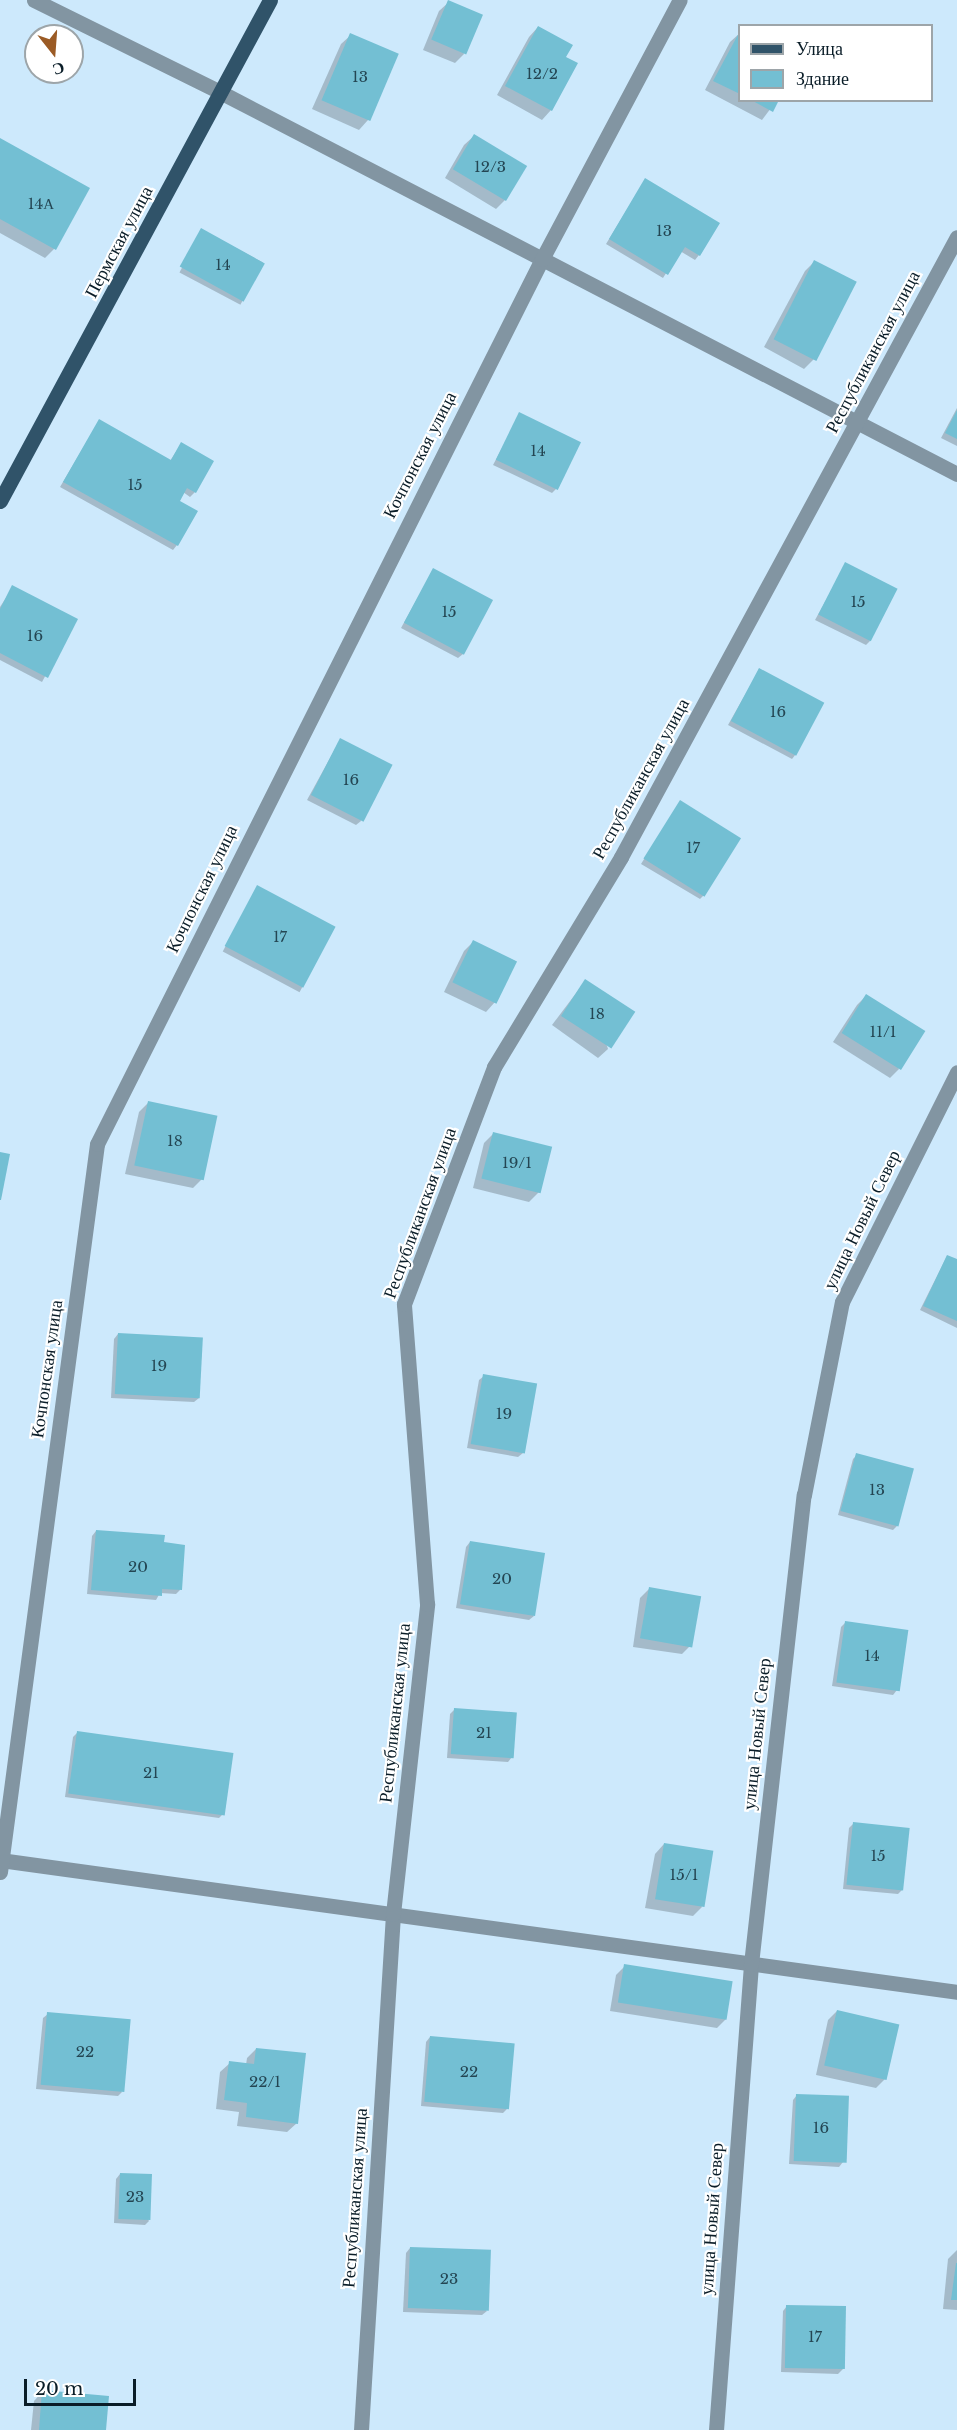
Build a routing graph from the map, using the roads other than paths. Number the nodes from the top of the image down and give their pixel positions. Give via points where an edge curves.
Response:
1 (33, 0) edge
2 (270, 0) edge
3 (680, 0) edge
4 (222, 93) junction
5 (957, 237) edge
6 (542, 259) junction
7 (857, 422) junction
8 (957, 474) edge
9 (0, 501) edge
10 (957, 1072) edge
11 (0, 1860) edge
12 (0, 1872) edge
13 (393, 1914) junction
14 (752, 1964) junction
15 (957, 1992) edge
16 (361, 2430) edge
17 (716, 2430) edge

1 - 4 street
2 - 4 main road, Пермская улица
3 - 6 street, Кочпонская улица
4 - 6 street
4 - 9 main road, Пермская улица
5 - 7 street, Республиканская улица
6 - 7 street
6 - 11 street, Кочпонская улица via 97,1144
7 - 8 street
7 - 13 street, Республиканская улица via 621,857 494,1066 404,1304 427,1604
10 - 14 street, улица Новый Север via 842,1302 804,1495
11 - 12 street, Кочпонская улица
11 - 13 street
13 - 14 street
13 - 16 street, Республиканская улица
14 - 15 street
14 - 17 street, улица Новый Север

